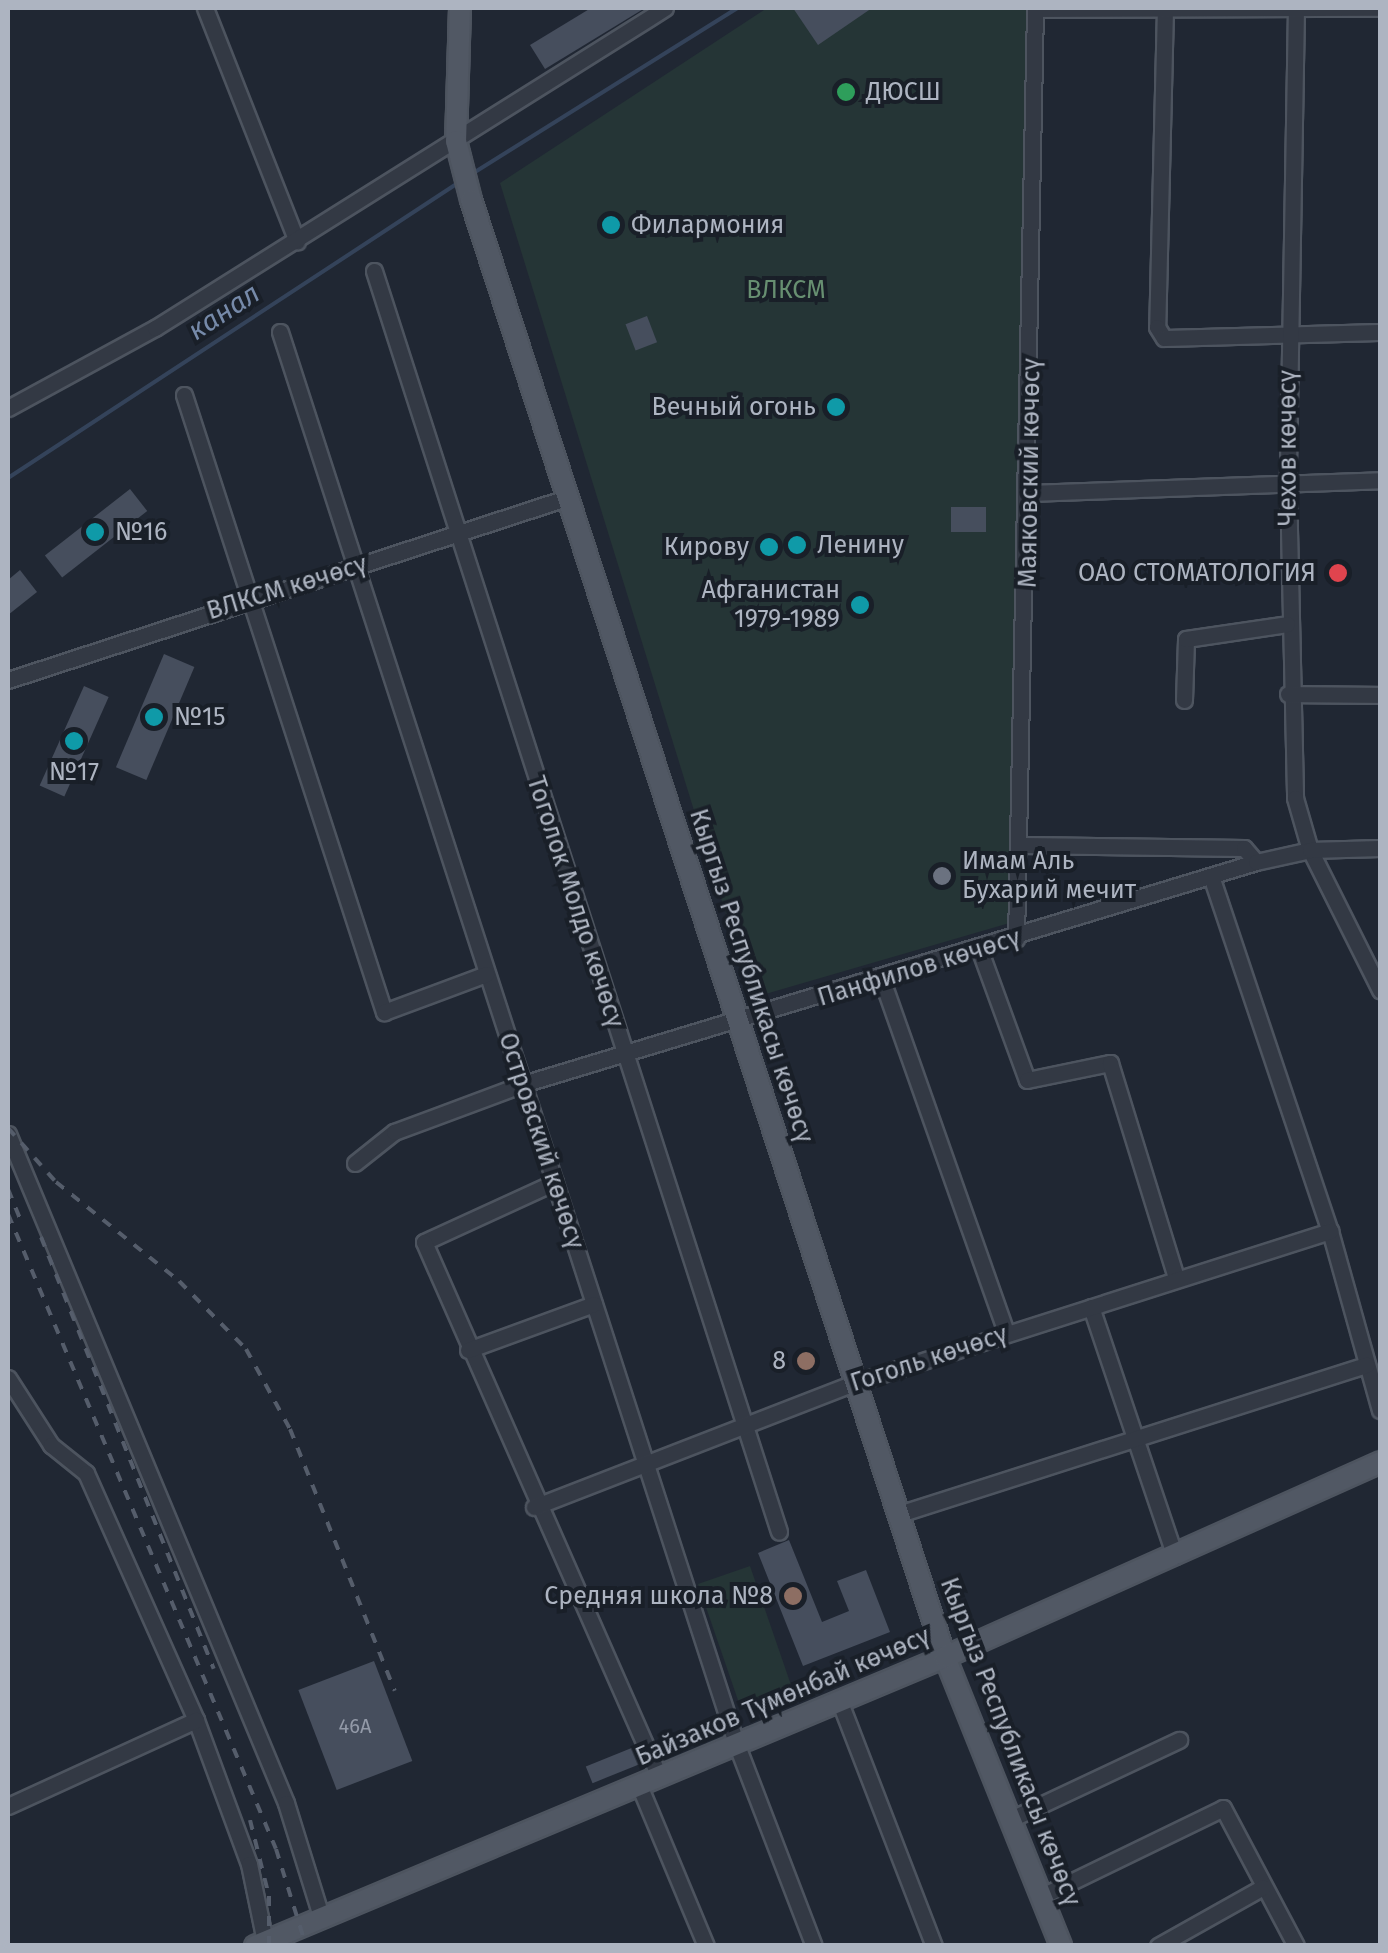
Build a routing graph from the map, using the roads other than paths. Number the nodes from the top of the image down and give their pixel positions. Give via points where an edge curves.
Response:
1 (205, 8) edge
2 (460, 8) edge
3 (665, 8) edge
4 (1035, 8) edge
5 (1296, 8) edge
6 (1380, 8) edge
7 (1165, 9) edge
8 (456, 141) junction
9 (297, 241) junction
10 (374, 271) dead end
11 (280, 332) dead end
12 (1380, 332) edge
13 (1289, 334) junction
14 (184, 395) dead end
15 (8, 408) edge
16 (1380, 480) edge
17 (1288, 485) junction
18 (1030, 493) junction
19 (566, 498) junction
20 (458, 534) junction
21 (355, 567) junction
22 (251, 598) junction
23 (1287, 624) junction
24 (8, 680) edge
25 (1288, 694) junction
26 (1380, 695) edge
27 (1184, 700) dead end
28 (1022, 845) junction
29 (1380, 848) edge
30 (1310, 850) junction
31 (1256, 862) junction
32 (1212, 879) junction
33 (1016, 939) junction
34 (980, 952) junction
35 (486, 974) junction
36 (882, 980) junction
37 (1380, 990) edge
38 (741, 1021) junction
39 (623, 1053) junction
40 (523, 1084) junction
41 (8, 1134) edge
42 (355, 1163) dead end
43 (555, 1182) junction
44 (1330, 1230) junction
45 (1176, 1278) junction
46 (594, 1304) junction
47 (1092, 1307) junction
48 (1007, 1334) junction
49 (468, 1350) junction
50 (1367, 1365) junction
51 (8, 1378) edge
52 (857, 1382) junction
53 (1380, 1410) edge
54 (742, 1425) junction
55 (1134, 1440) junction
56 (645, 1462) junction
57 (1380, 1462) edge
58 (534, 1506) junction
59 (899, 1514) junction
60 (779, 1532) dead end
61 (1174, 1556) junction
62 (946, 1657) junction
63 (839, 1700) junction
64 (196, 1720) junction
65 (1179, 1740) dead end
66 (736, 1743) junction
67 (649, 1780) junction
68 (8, 1806) edge
69 (1011, 1819) junction
70 (1264, 1887) junction
71 (1042, 1896) junction
72 (322, 1916) junction
73 (271, 1941) edge
74 (1168, 1943) edge
75 (706, 1946) edge
76 (814, 1946) edge
77 (934, 1946) edge
78 (1061, 1946) edge
79 (1296, 1946) edge

1 - 9 street
2 - 8 main road, Кыргыз Республикасы көчөсү
3 - 8 street
4 - 7 street
4 - 18 street, Маяковский көчөсү
5 - 6 street
5 - 7 street
5 - 13 street, Чехов көчөсү
7 - 13 street via 1158,327 1164,338
8 - 9 street
8 - 19 main road, Кыргыз Республикасы көчөсү
9 - 15 street
10 - 20 street, Тоголок Молдо көчөсү
11 - 21 street, Островский көчөсү
12 - 13 street
13 - 17 street, Чехов көчөсү
14 - 22 street
16 - 17 street
17 - 18 street
17 - 23 street, Чехов көчөсү
18 - 28 street, Маяковский көчөсү
19 - 20 street, ВЛКСМ көчөсү
19 - 38 main road, Кыргыз Республикасы көчөсү
20 - 21 street, ВЛКСМ көчөсү
20 - 39 street, Тоголок Молдо көчөсү
21 - 22 street, ВЛКСМ көчөсү
21 - 35 street, Островский көчөсү
22 - 24 street, ВЛКСМ көчөсү
22 - 35 street via 384,1012
23 - 25 street, Чехов көчөсү
23 - 27 street via 1186,638
25 - 26 street
25 - 30 street, Чехов көчөсү via 1294,798
28 - 31 street via 1244,848
28 - 33 street, Маяковский көчөсү
29 - 30 street, Панфилов көчөсү
30 - 31 street, Панфилов көчөсү
30 - 37 street, Чехов көчөсү
31 - 32 street, Панфилов көчөсү
32 - 33 street, Панфилов көчөсү
32 - 44 street
33 - 34 street, Панфилов көчөсү
34 - 36 street, Панфилов көчөсү
34 - 45 street via 1027,1080 1110,1063
35 - 40 street, Островский көчөсү
36 - 38 street, Панфилов көчөсү
36 - 48 street
38 - 39 street, Панфилов көчөсү
38 - 52 main road, Кыргыз Республикасы көчөсү
39 - 40 street, Панфилов көчөсү
39 - 54 street, Тоголок Молдо көчөсү
40 - 42 street, Панфилов көчөсү via 394,1132
40 - 43 street, Островский көчөсү
41 - 72 street via 286,1802
43 - 46 street, Островский көчөсү
43 - 49 street via 424,1242
44 - 45 street, Гоголь көчөсү
44 - 50 street
45 - 47 street, Гоголь көчөсү
46 - 49 street
46 - 56 street, Островский көчөсү
47 - 48 street, Гоголь көчөсү
47 - 55 street
48 - 52 street, Гоголь көчөсү
49 - 58 street
50 - 53 street
50 - 55 street
51 - 64 street via 39,1430 86,1473
52 - 54 street, Гоголь көчөсү
52 - 59 main road, Кыргыз Республикасы көчөсү
54 - 56 street, Гоголь көчөсү
54 - 60 street, Тоголок Молдо көчөсү
55 - 59 street
55 - 61 street
56 - 58 street, Гоголь көчөсү
56 - 66 street, Островский көчөсү
57 - 61 main road, Байзаков Түмөнбай көчөсү
58 - 67 street
59 - 62 main road, Кыргыз Республикасы көчөсү
61 - 62 main road, Байзаков Түмөнбай көчөсү
62 - 63 main road, Байзаков Түмөнбай көчөсү
62 - 69 main road, Кыргыз Республикасы көчөсү
63 - 66 main road, Байзаков Түмөнбай көчөсү
63 - 77 street
64 - 68 street
64 - 73 street
65 - 69 street
66 - 67 main road, Байзаков Түмөнбай көчөсү
66 - 76 street, Островский көчөсү
67 - 72 main road, Байзаков Түмөнбай көчөсү
67 - 75 street
69 - 71 main road, Кыргыз Республикасы көчөсү
70 - 71 street via 1223,1808
70 - 74 street
70 - 79 street
71 - 78 main road, Кыргыз Республикасы көчөсү
72 - 73 main road, Байзаков Түмөнбай көчөсү

